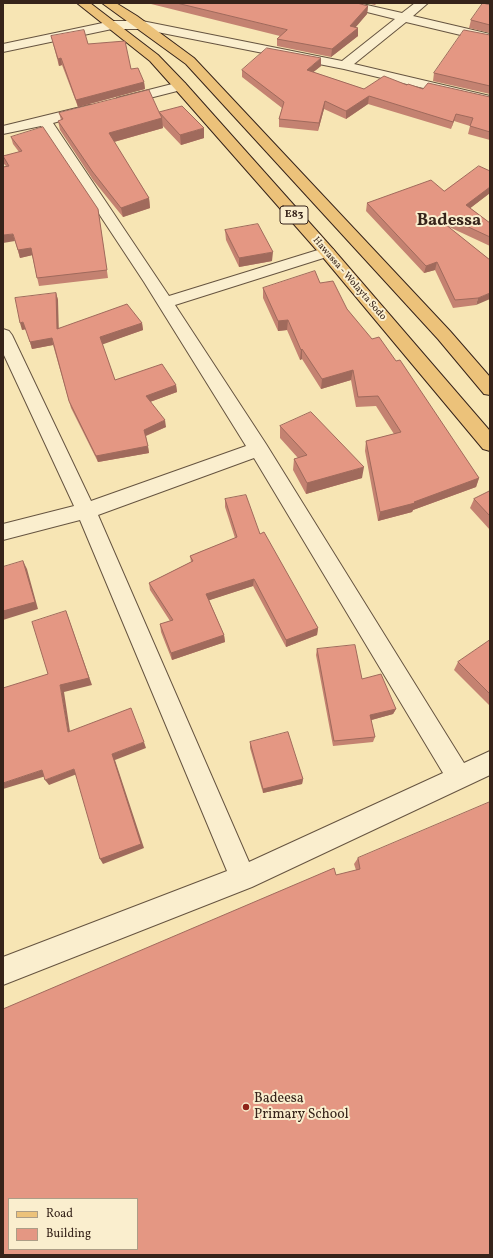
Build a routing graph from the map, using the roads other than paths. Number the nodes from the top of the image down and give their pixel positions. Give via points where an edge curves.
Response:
1 (108, 3) edge
2 (343, 3) edge
3 (422, 3) edge
4 (86, 4) edge
5 (405, 18) junction
6 (112, 24) junction
7 (142, 25) junction
8 (490, 38) edge
9 (3, 48) edge
10 (344, 65) junction
11 (180, 86) junction
12 (490, 100) edge
13 (45, 120) junction
14 (3, 130) edge
15 (327, 252) junction
16 (165, 302) junction
17 (5, 345) edge
18 (490, 390) edge
19 (490, 444) edge
20 (259, 449) junction
21 (86, 511) junction
22 (3, 532) edge
23 (490, 762) edge
24 (459, 777) junction
25 (243, 878) junction
26 (3, 971) edge

1 - 7 main road, E83
2 - 5 street
3 - 5 street
4 - 6 main road, Hawassa - Wolayta Sodo / E83
5 - 8 street
5 - 10 street
6 - 7 street
6 - 9 street
6 - 11 main road, Hawassa - Wolayta Sodo / E83 via 154,58
7 - 10 street
7 - 18 main road, E83 via 190,61 444,335
10 - 12 street
11 - 13 street
11 - 15 main road, Hawassa - Wolayta Sodo / E83
13 - 14 street
13 - 16 street
15 - 16 street
15 - 19 main road, Hawassa - Wolayta Sodo / E83
16 - 20 street
17 - 21 street
20 - 21 street
20 - 24 street
21 - 22 street
21 - 25 street
23 - 24 street
24 - 25 street
25 - 26 street

